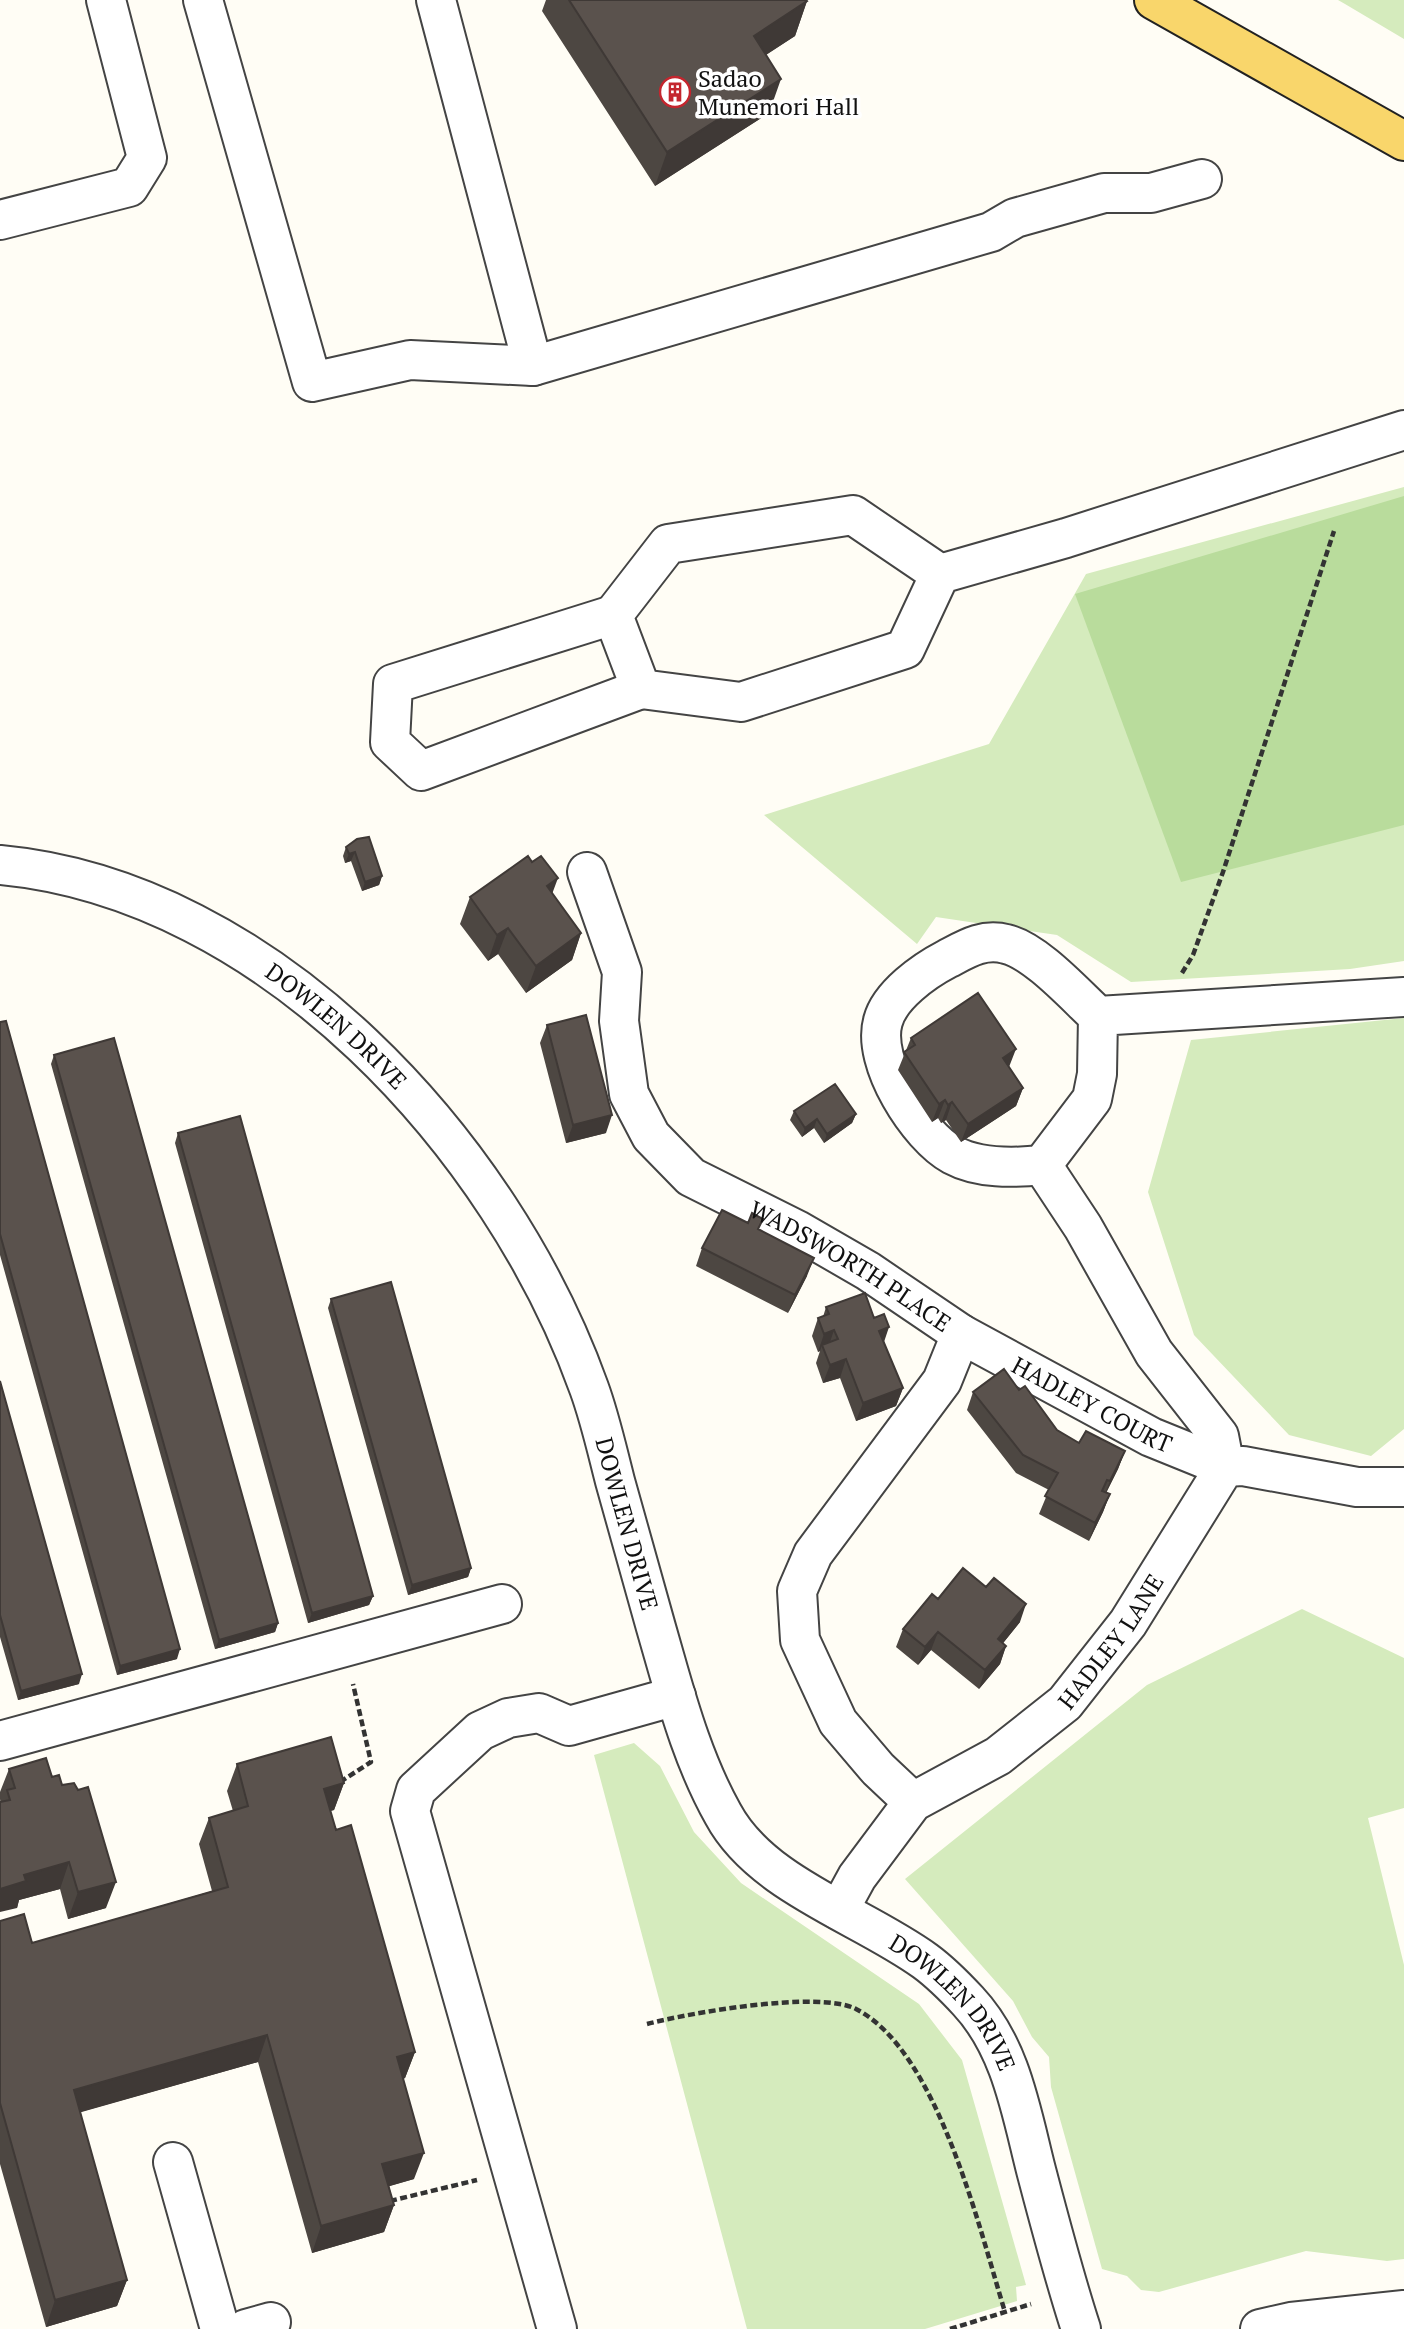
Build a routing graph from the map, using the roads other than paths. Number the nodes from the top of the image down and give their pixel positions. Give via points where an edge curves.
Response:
1 (106, 0) edge
2 (203, 0) edge
3 (436, 0) edge
4 (1154, 0) edge
5 (1404, 141) edge
6 (1202, 179) dead end
7 (0, 220) edge
8 (533, 366) junction
9 (1404, 430) edge
10 (940, 573) junction
11 (612, 615) junction
12 (641, 689) junction
13 (0, 864) edge
14 (587, 872) dead end
15 (1404, 997) edge
16 (1098, 1016) junction
17 (1042, 1165) junction
18 (961, 1334) junction
19 (1225, 1467) junction
20 (1404, 1487) edge
21 (502, 1604) dead end
22 (676, 1696) junction
23 (0, 1741) edge
24 (913, 1802) junction
25 (839, 1910) junction
26 (173, 2162) dead end
27 (1404, 2311) edge
28 (220, 2329) edge
29 (557, 2329) edge
30 (1081, 2329) edge
31 (1260, 2329) edge

1 - 7 street via 147,158 129,187
2 - 8 street via 312,382 410,360
3 - 8 street
4 - 5 main road
6 - 8 street via 1151,193 1104,193 1015,218 991,232
9 - 10 street via 1066,538
10 - 11 street via 853,514 668,544
10 - 12 street via 905,649 741,702
11 - 12 street
11 - 12 street via 393,684 390,742 421,771
13 - 22 street, DOWLEN DRIVE via 34,868 125,893 212,932 299,991 341,1027 445,1132 513,1228 561,1315 590,1391
14 - 18 street, WADSWORTH PLACE via 622,972 620,1021 629,1094 651,1136 691,1177 868,1271
15 - 16 street
16 - 17 street via 1092,1099
16 - 17 street via 1035,959 1007,944 978,943 937,964 896,996 882,1021 884,1062 902,1100 933,1141 955,1156 984,1164 1012,1168
17 - 19 street via 1154,1353 1219,1436
18 - 19 street, HADLEY COURT via 1151,1437
18 - 24 street, WADSWORTH PLACE via 942,1381 813,1554 797,1591 800,1640 838,1722
19 - 20 street via 1243,1466 1357,1487
19 - 24 street, HADLEY LANE via 1128,1623 1065,1703 998,1756
21 - 23 street
22 - 25 street, DOWLEN DRIVE via 702,1773 725,1819 755,1855
22 - 29 street via 569,1726 539,1713 508,1718 480,1731 416,1790 410,1811
24 - 25 street, HADLEY LANE
25 - 30 street, DOWLEN DRIVE via 926,1962 971,2004 1009,2063
26 - 28 street
27 - 31 street

